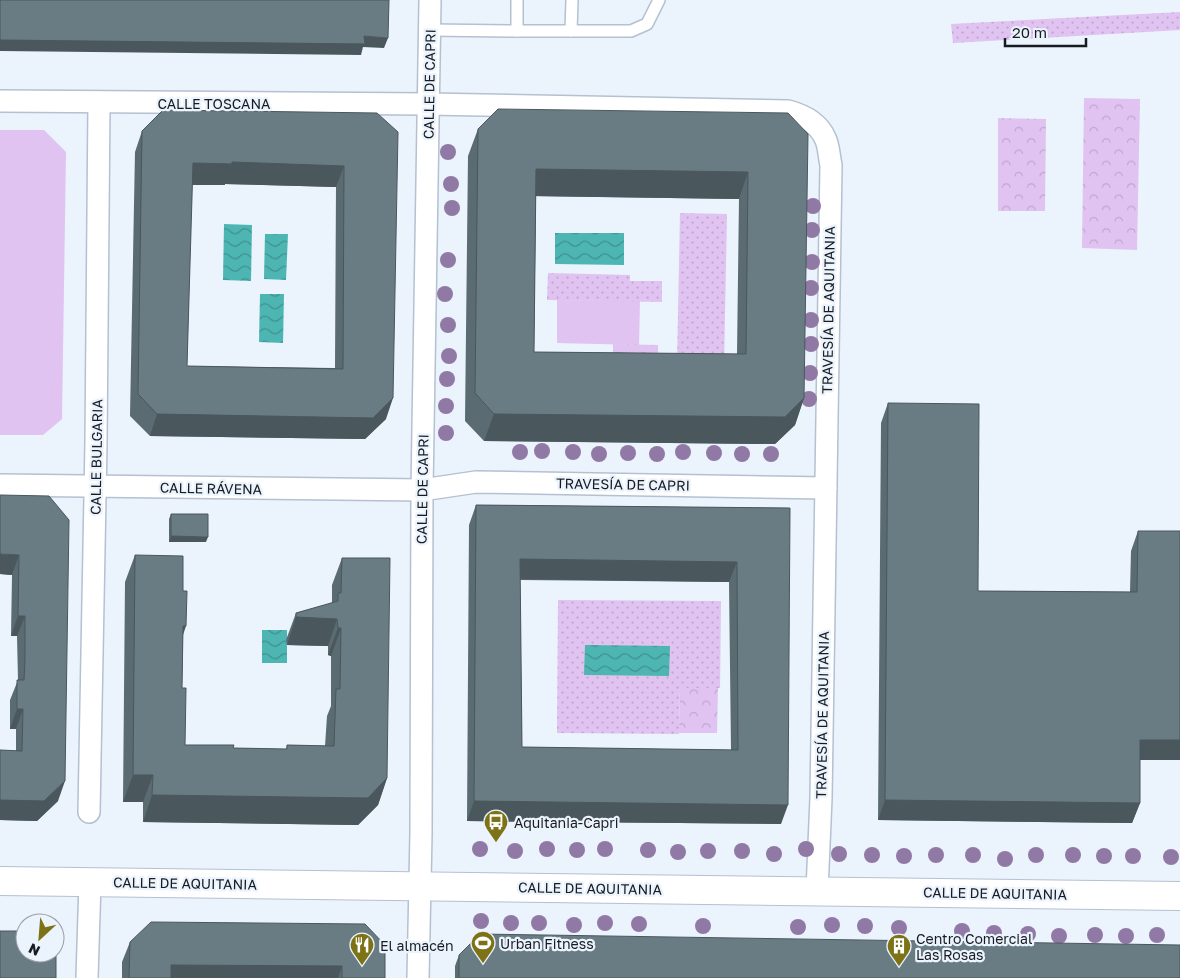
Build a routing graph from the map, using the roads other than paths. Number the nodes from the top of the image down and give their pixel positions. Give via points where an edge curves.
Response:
1 (430, 0) edge
2 (516, 0) edge
3 (572, 0) edge
4 (659, 0) edge
5 (430, 30) junction
6 (517, 31) junction
7 (571, 31) junction
8 (0, 101) edge
9 (99, 102) junction
10 (428, 104) junction
11 (0, 485) edge
12 (96, 486) junction
13 (826, 488) junction
14 (422, 490) junction
15 (89, 812) dead end
16 (0, 881) edge
17 (90, 882) junction
18 (419, 885) junction
19 (817, 891) junction
20 (1180, 896) edge
21 (87, 978) edge
22 (418, 978) edge

1 - 5 street, CALLE DE CAPRI
2 - 6 lane
3 - 7 lane
4 - 7 lane via 647,24 631,31
5 - 6 lane
5 - 10 street, CALLE DE CAPRI
6 - 7 lane
8 - 9 street, CALLE TOSCANA
9 - 10 street, CALLE TOSCANA
9 - 12 street, CALLE BULGARIA
10 - 13 street, TRAVESÍA DE AQUITANIA via 788,110 803,115 816,125 826,138 831,165
10 - 14 street, CALLE DE CAPRI
11 - 12 street, CALLE RÁVENA
12 - 14 street, CALLE RÁVENA
12 - 15 street, CALLE BULGARIA
13 - 14 street, TRAVESÍA DE CAPRI via 476,482
13 - 19 street, TRAVESÍA DE AQUITANIA
14 - 18 street, CALLE DE CAPRI
16 - 17 street, CALLE DE AQUITANIA
17 - 18 street, CALLE DE AQUITANIA
17 - 21 street
18 - 19 street, CALLE DE AQUITANIA
18 - 22 street, CALLE DE CAPRI
19 - 20 street, CALLE DE AQUITANIA

